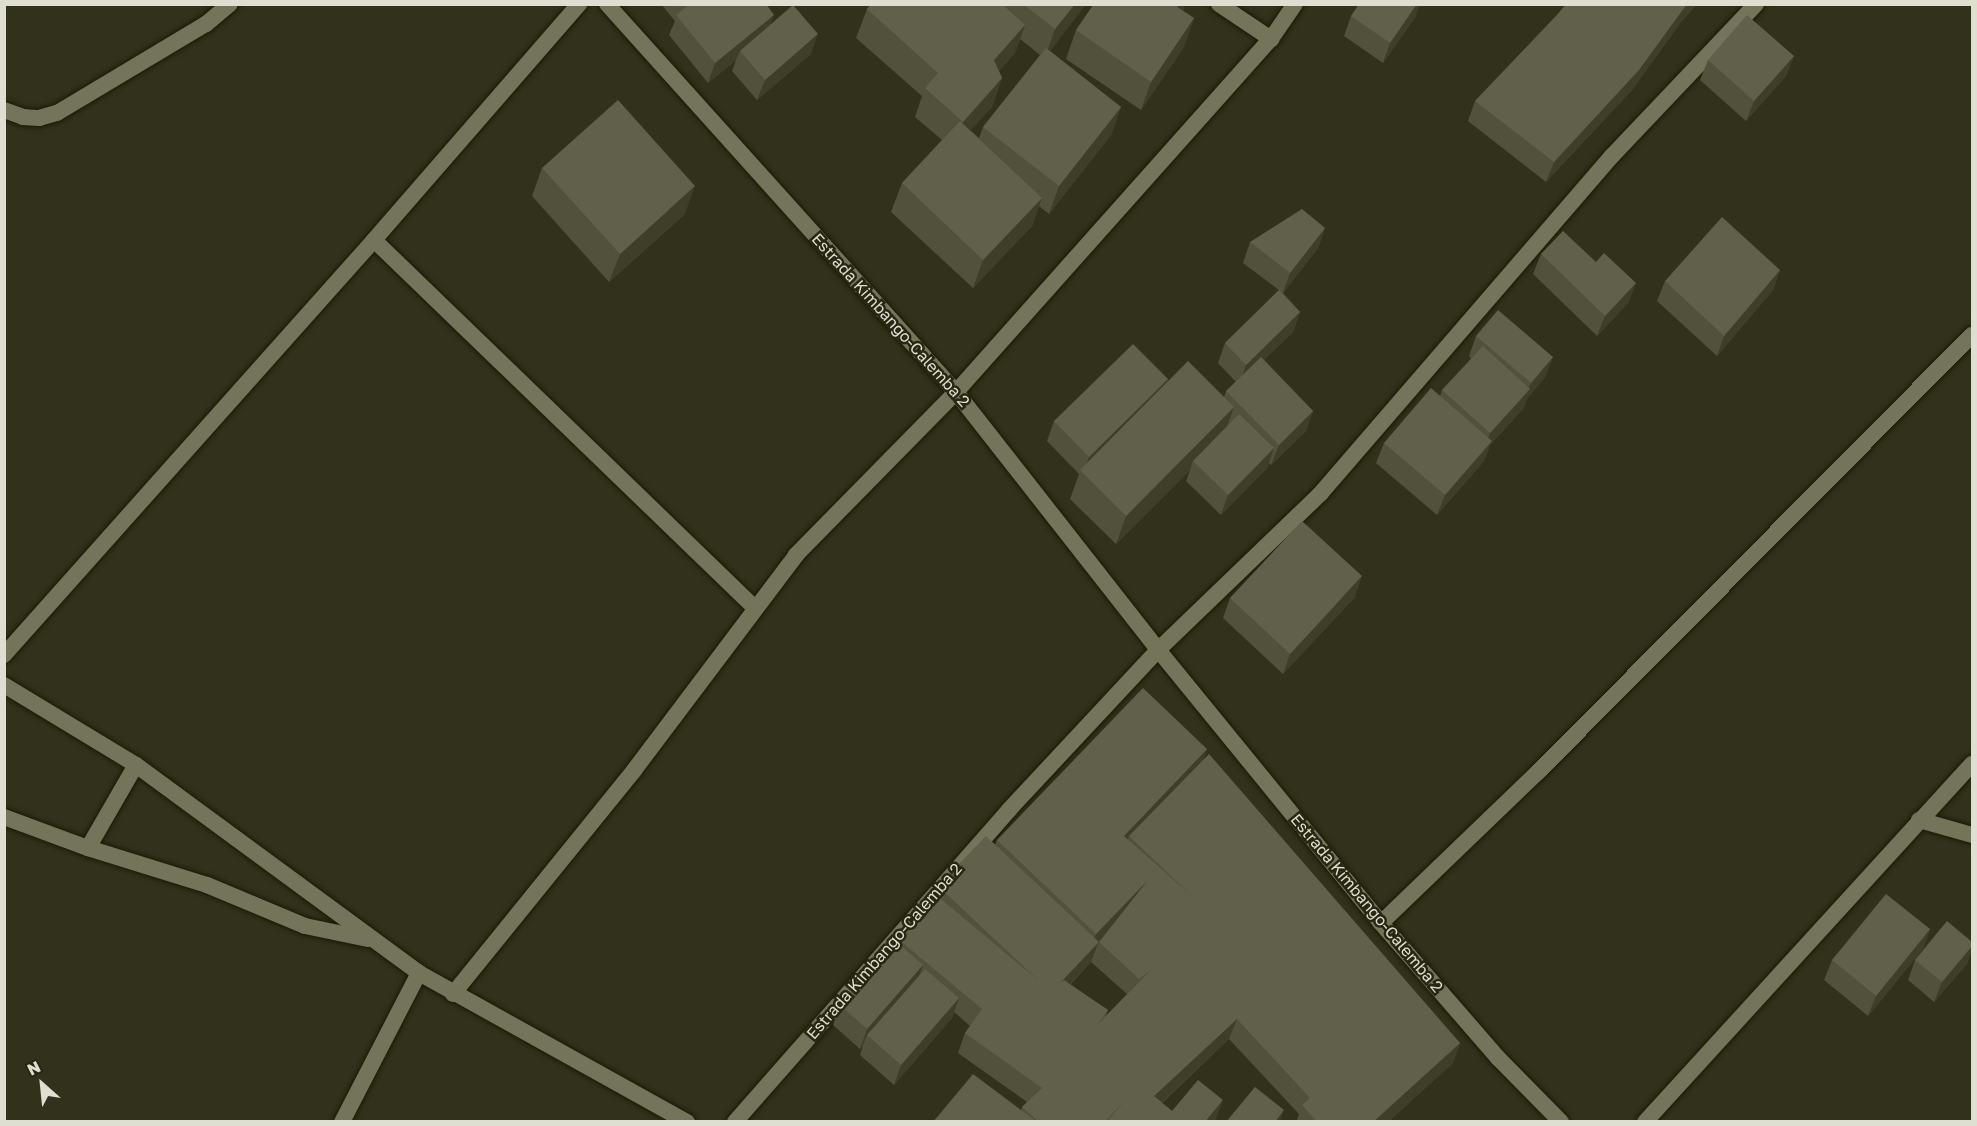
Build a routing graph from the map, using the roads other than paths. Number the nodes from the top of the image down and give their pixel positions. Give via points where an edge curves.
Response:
1 (230, 4) edge
2 (579, 4) edge
3 (607, 4) edge
4 (1220, 4) edge
5 (1295, 4) edge
6 (1756, 4) edge
7 (1271, 39) junction
8 (4, 111) edge
9 (374, 240) junction
10 (1972, 335) edge
11 (956, 392) junction
12 (755, 608) junction
13 (1158, 650) junction
14 (4, 655) edge
15 (4, 685) edge
16 (1972, 764) edge
17 (135, 765) junction
18 (4, 817) edge
19 (1919, 820) junction
20 (1972, 835) edge
21 (88, 848) junction
22 (1381, 923) junction
23 (375, 940) junction
24 (419, 973) junction
25 (453, 994) junction
26 (342, 1122) edge
27 (687, 1122) edge
28 (735, 1122) edge
29 (1561, 1122) edge
30 (1645, 1122) edge

1 - 8 street via 206,24 57,113 39,118
2 - 9 street
3 - 11 street, Estrada Kimbango-Calemba 2
4 - 7 street
5 - 7 street
6 - 13 street via 1612,156 1321,493
7 - 11 street
9 - 12 street
9 - 14 street
10 - 22 street via 1547,764
11 - 12 street via 796,555
11 - 13 street, Estrada Kimbango-Calemba 2
12 - 25 street via 635,769
13 - 22 street, Estrada Kimbango-Calemba 2
13 - 28 street, Estrada Kimbango-Calemba 2 via 1009,810
15 - 17 street
16 - 19 street
17 - 21 street
17 - 23 street
18 - 21 street
19 - 20 street
19 - 30 street
21 - 23 street via 207,885 305,926
22 - 29 street, Estrada Kimbango-Calemba 2 via 1497,1058
23 - 24 street
24 - 25 street
24 - 26 street
25 - 27 street

